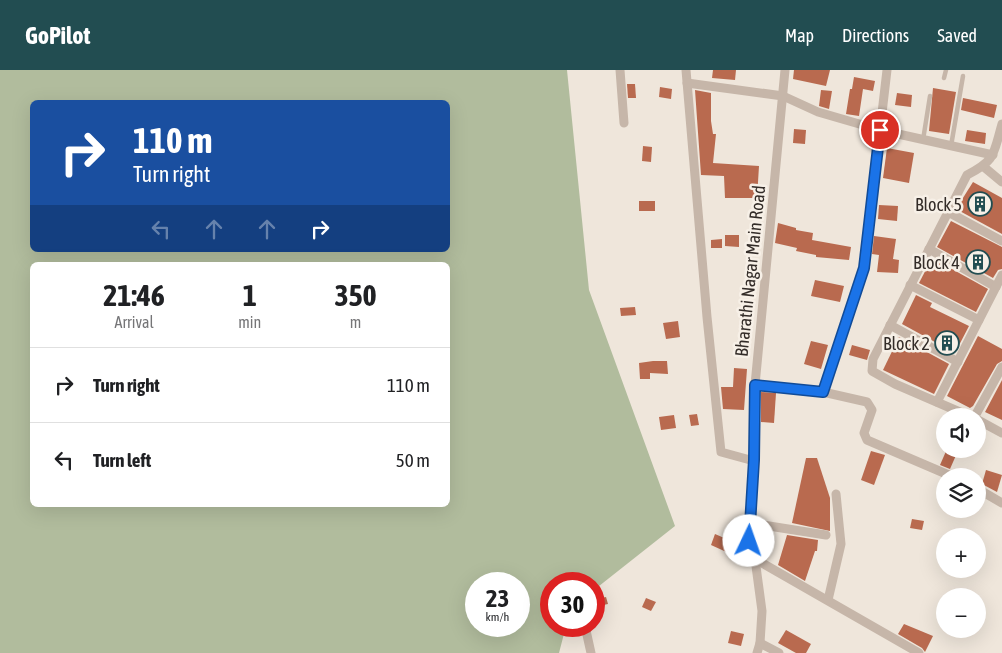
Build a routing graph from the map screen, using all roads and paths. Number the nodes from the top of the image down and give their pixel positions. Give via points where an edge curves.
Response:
1 (620, 70) edge
2 (686, 70) edge
3 (785, 70) edge
4 (887, 70) edge
5 (946, 70) edge
6 (963, 76) dead end
7 (944, 78) dead end
8 (687, 83) junction
9 (783, 96) junction
10 (930, 96) dead end
11 (624, 123) dead end
12 (1002, 124) edge
13 (880, 130) junction
14 (923, 140) junction
15 (951, 146) junction
16 (993, 155) junction
17 (984, 167) junction
18 (1002, 182) edge
19 (948, 212) junction
20 (1002, 241) edge
21 (929, 249) junction
22 (1002, 275) edge
23 (910, 285) junction
24 (996, 287) junction
25 (980, 320) junction
26 (890, 325) junction
27 (958, 362) junction
28 (1002, 367) edge
29 (755, 385) junction
30 (823, 392) junction
31 (938, 402) junction
32 (951, 408) edge
33 (979, 408) edge
34 (986, 424) edge
35 (1002, 433) edge
36 (754, 460) junction
37 (936, 469) edge
38 (986, 493) edge
39 (836, 494) dead end
40 (1002, 503) edge
41 (750, 523) junction
42 (826, 535) dead end
43 (755, 559) junction
44 (828, 600) junction
45 (587, 637) edge
46 (760, 643) junction
47 (591, 653) edge
48 (757, 653) edge
49 (779, 653) edge
50 (919, 653) edge

1 - 11 street
2 - 8 street
3 - 9 street, Bharathi Nagar Main Road
4 - 13 street
5 - 7 lane
6 - 15 lane
8 - 9 street
8 - 36 street via 722,452
9 - 13 street via 818,112
9 - 29 street, Bharathi Nagar Main Road
10 - 14 lane
12 - 16 street
13 - 14 street
13 - 30 street via 864,268
14 - 15 street
15 - 16 street
16 - 17 street
17 - 18 street
17 - 19 street via 967,175
19 - 20 street
19 - 21 street
21 - 23 street
21 - 24 street
22 - 24 street
23 - 25 street
23 - 26 street
24 - 25 street
25 - 27 street
26 - 27 street
26 - 31 street via 873,359 872,371
27 - 31 street
28 - 33 street
29 - 30 street
29 - 36 street, Bharathi Nagar Main Road
30 - 37 street via 867,402 872,410 864,433 867,440
31 - 32 street
34 - 35 street
36 - 41 street, Bharathi Nagar Main Road
38 - 40 street
39 - 44 street via 841,544
41 - 42 street
41 - 43 street, Bharathi Nagar Main Road via 749,541
43 - 44 street
43 - 46 street, Bharathi Nagar Main Road via 762,611
44 - 50 street
45 - 47 street
46 - 48 street, Bharathi Nagar Main Road
46 - 49 street

